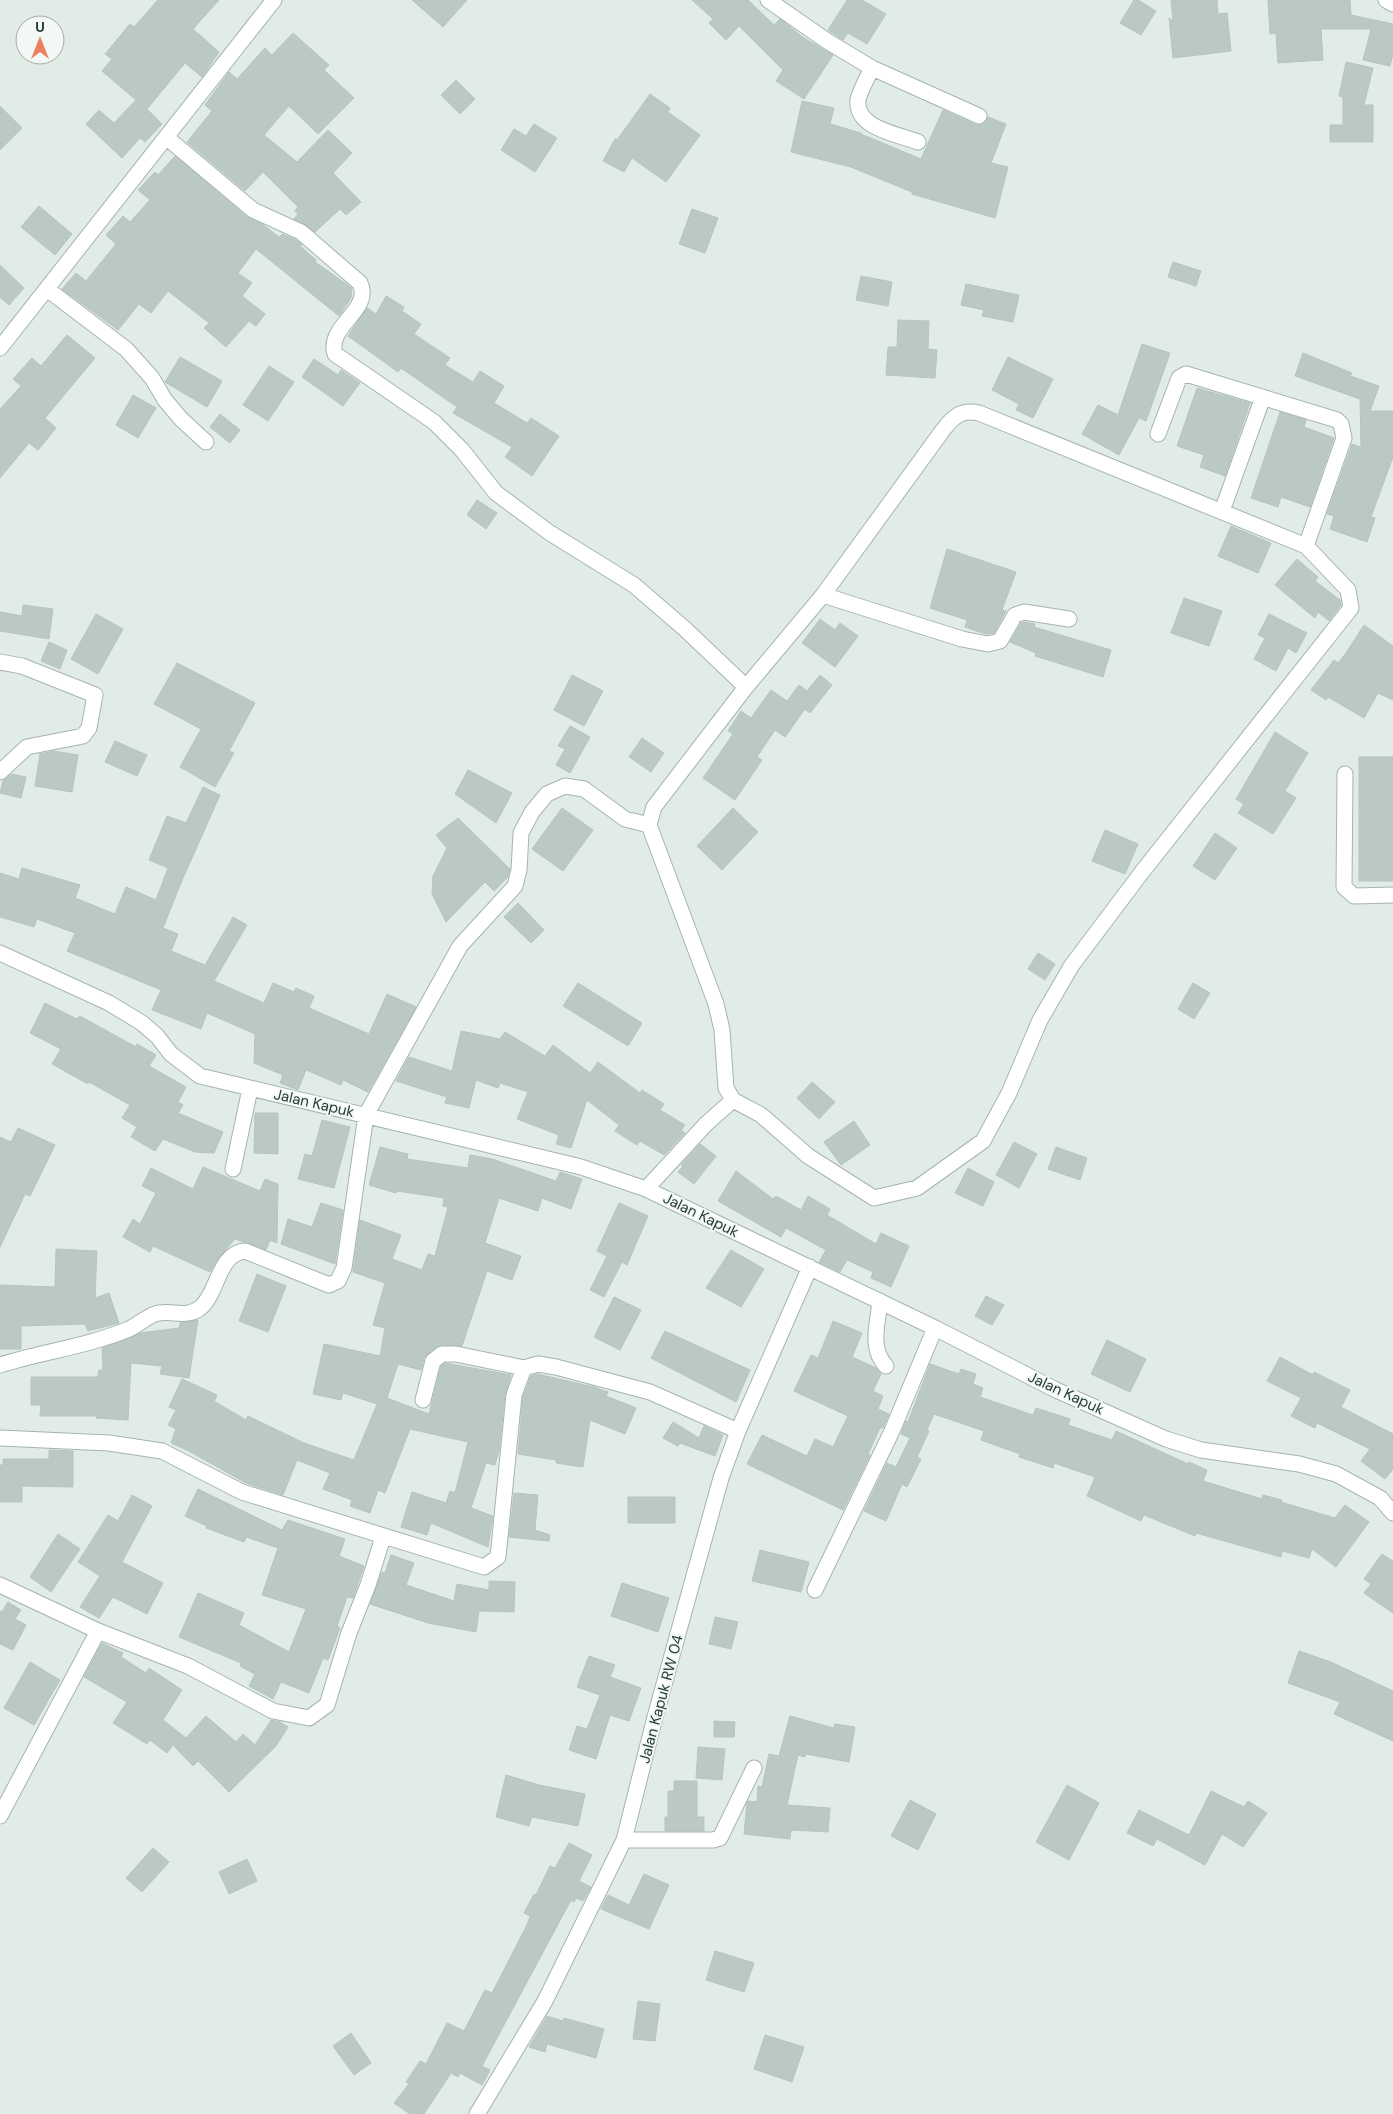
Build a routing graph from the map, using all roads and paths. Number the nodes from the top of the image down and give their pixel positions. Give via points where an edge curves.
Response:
1 (274, 0) edge
2 (768, 0) edge
3 (1386, 0) edge
4 (1393, 4) edge
5 (872, 68) junction
6 (979, 116) dead end
7 (166, 136) junction
8 (918, 142) dead end
9 (47, 289) junction
10 (0, 348) edge
11 (1263, 397) junction
12 (1158, 434) dead end
13 (206, 442) dead end
14 (1222, 512) junction
15 (1306, 546) junction
16 (824, 596) junction
17 (1069, 619) dead end
18 (0, 662) edge
19 (746, 687) junction
20 (0, 772) edge
21 (1345, 774) dead end
22 (649, 825) junction
23 (1393, 895) edge
24 (0, 953) edge
25 (250, 1089) junction
26 (732, 1100) junction
27 (366, 1115) junction
28 (233, 1169) dead end
29 (646, 1189) junction
30 (810, 1267) junction
31 (880, 1301) junction
32 (935, 1328) junction
33 (0, 1365) edge
34 (886, 1366) dead end
35 (524, 1368) junction
36 (423, 1400) dead end
37 (738, 1430) junction
38 (0, 1438) edge
39 (1393, 1513) edge
40 (383, 1537) junction
41 (0, 1584) edge
42 (816, 1590) dead end
43 (98, 1631) junction
44 (754, 1768) dead end
45 (0, 1816) edge
46 (624, 1840) junction
47 (477, 2114) edge

1 - 7 street
2 - 5 street
3 - 4 street
5 - 6 street
5 - 8 street via 858,98 862,119
7 - 9 street
7 - 19 street via 253,210 301,232 360,282 362,298 332,345 335,354 434,422 462,450 496,493 550,533 634,585
9 - 10 street
9 - 13 street via 126,349 171,406
11 - 12 street via 1186,374 1179,378
11 - 14 street
11 - 15 street via 1337,420 1344,431
14 - 15 street
14 - 16 street via 979,413 960,413 942,430
15 - 26 street via 1348,590 1351,608 1072,965 1040,1020 1009,1093 983,1140 917,1188 874,1198 808,1156 761,1115
16 - 17 street via 962,639 988,644 1000,641 1015,616 1024,612
16 - 19 street
18 - 20 street via 22,666 95,695 90,728 83,736 27,748
19 - 22 street via 654,807
21 - 23 street via 1344,887 1354,896
22 - 26 street via 716,1004 722,1030 726,1088
22 - 27 street via 625,819 584,789 565,786 547,794 521,833 515,886 460,946
24 - 25 street, Jalan Kapuk via 109,1003 142,1022 171,1054 200,1076
25 - 27 street, Jalan Kapuk
25 - 28 street
26 - 29 street
27 - 29 street, Jalan Kapuk via 581,1167
27 - 33 street via 344,1268 334,1285 245,1252 237,1252 230,1257 210,1297 199,1309 185,1314 156,1313 128,1329
29 - 30 street, Jalan Kapuk
30 - 31 street, Jalan Kapuk
30 - 37 street, Jalan Kapuk RW 04
31 - 32 street, Jalan Kapuk
31 - 34 street via 876,1348 878,1358
32 - 39 street, Jalan Kapuk via 1056,1390 1166,1439 1201,1450 1299,1464 1336,1474 1380,1498
32 - 42 street via 892,1431
35 - 36 street via 442,1354 433,1361
35 - 37 street via 538,1364 556,1367 650,1392
35 - 40 street via 514,1395 498,1557 484,1567
37 - 46 street, Jalan Kapuk RW 04 via 721,1478
38 - 40 street via 109,1443 162,1451 242,1492
40 - 43 street via 327,1705 309,1718 273,1711 188,1666
41 - 43 street
43 - 45 street
44 - 46 street via 720,1838
46 - 47 street, Jalan Kapuk RW 04 via 545,2001

